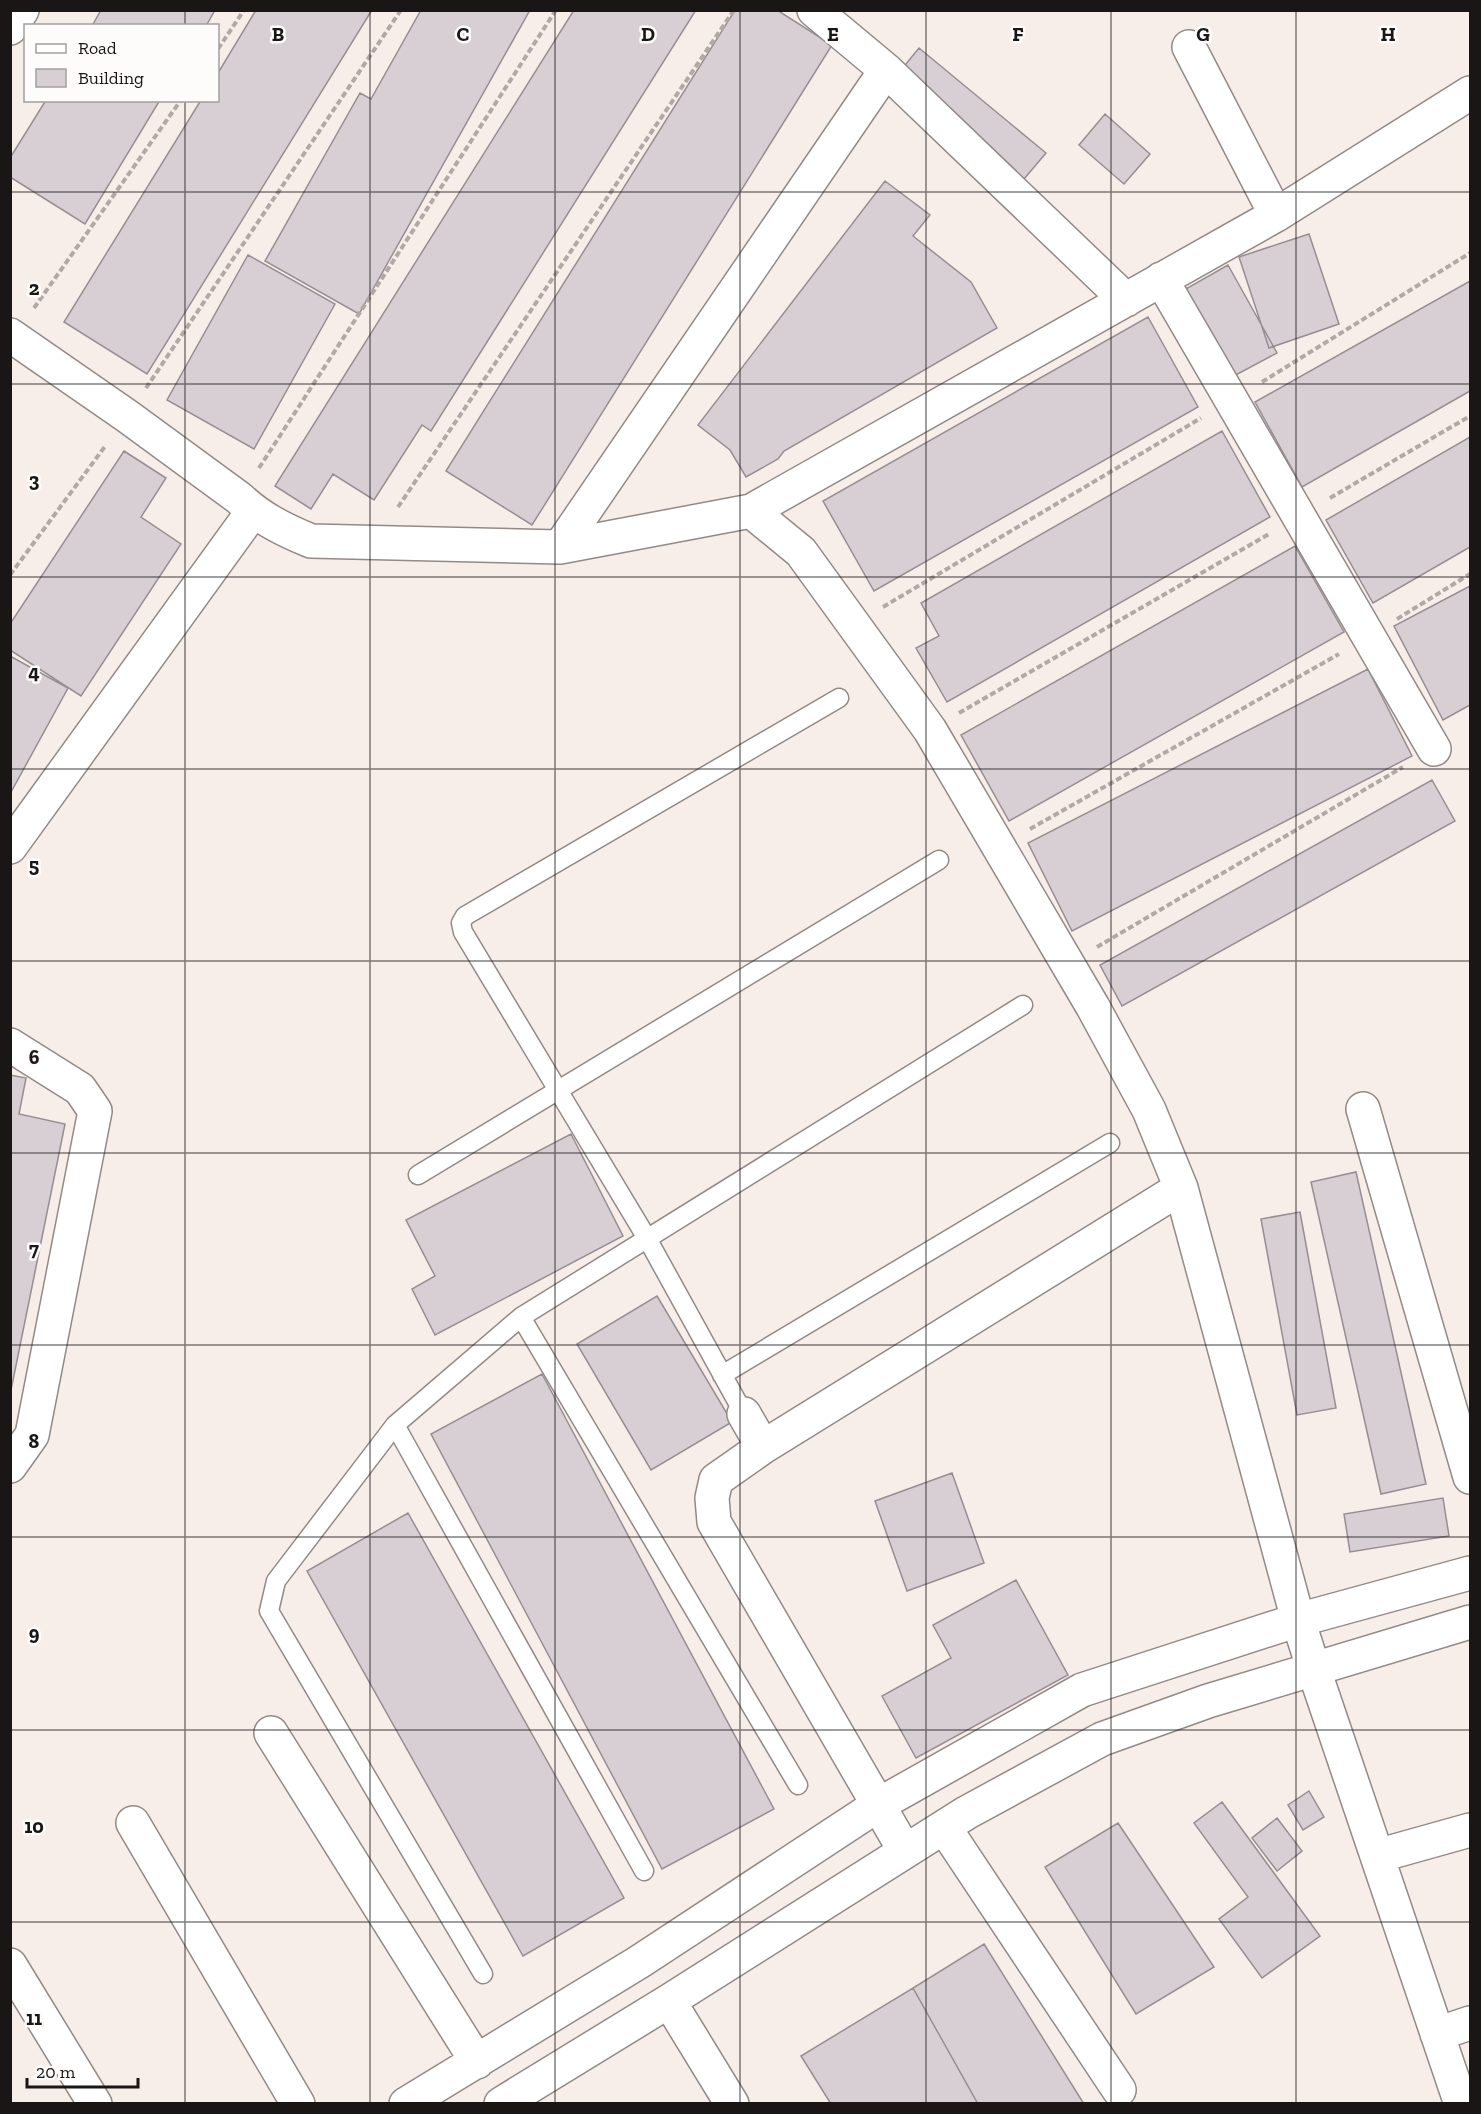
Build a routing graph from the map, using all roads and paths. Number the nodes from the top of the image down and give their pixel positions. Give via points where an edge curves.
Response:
1 (22, 10) edge
2 (244, 10) edge
3 (401, 10) edge
4 (556, 10) edge
5 (734, 10) edge
6 (814, 10) edge
7 (10, 28) edge
8 (1190, 46) dead end
9 (219, 48) edge
10 (886, 70) junction
11 (1470, 93) edge
12 (180, 102) edge
13 (1276, 215) junction
14 (1470, 253) edge
15 (1161, 279) junction
16 (1126, 300) junction
17 (12, 336) edge
18 (1232, 400) junction
19 (127, 416) junction
20 (1470, 416) edge
21 (246, 505) junction
22 (751, 511) junction
23 (1299, 516) junction
24 (373, 544) junction
25 (560, 547) junction
26 (1470, 574) edge
27 (10, 575) edge
28 (854, 624) junction
29 (1369, 637) junction
30 (839, 698) dead end
31 (930, 730) junction
32 (1434, 749) joint
33 (999, 847) junction
34 (10, 848) edge
35 (939, 860) dead end
36 (1067, 964) junction
37 (1023, 1005) dead end
38 (10, 1045) edge
39 (559, 1090) junction
40 (1363, 1109) dead end
41 (1110, 1143) dead end
42 (418, 1175) dead end
43 (1181, 1188) junction
44 (648, 1239) junction
45 (521, 1317) junction
46 (722, 1375) junction
47 (744, 1414) joint
48 (395, 1425) junction
49 (763, 1447) junction
50 (10, 1466) edge
51 (1470, 1477) edge
52 (1470, 1573) edge
53 (1298, 1620) junction
54 (1470, 1622) edge
55 (1314, 1670) junction
56 (271, 1733) dead end
57 (798, 1785) dead end
58 (878, 1805) junction
59 (133, 1823) dead end
60 (944, 1827) junction
61 (1470, 1830) edge
62 (904, 1851) junction
63 (1377, 1856) junction
64 (644, 1871) dead end
65 (10, 1965) edge
66 (483, 1974) dead end
67 (669, 2001) junction
68 (1470, 2023) edge
69 (1437, 2034) junction
70 (477, 2062) junction
71 (1119, 2090) dead end
72 (505, 2102) edge
73 (95, 2103) edge
74 (298, 2103) edge
75 (406, 2103) edge
76 (732, 2103) edge
77 (1461, 2103) edge

1 - 7 street
2 - 9 path
3 - 19 path
4 - 21 path
5 - 24 path
6 - 10 street
8 - 13 street
10 - 16 street
10 - 25 street
11 - 13 street
12 - 17 path
13 - 15 street
14 - 18 path
15 - 16 street
15 - 18 street
16 - 22 street
17 - 19 street
18 - 23 street
18 - 28 path
19 - 21 street
19 - 27 path
20 - 23 path
21 - 24 street via 282,530 311,541
21 - 34 street
22 - 25 street
22 - 28 street via 801,552
23 - 29 street
23 - 31 path
24 - 25 street
26 - 29 path
28 - 31 street
29 - 32 street
29 - 33 path
30 - 39 lane via 465,916 461,923 464,932
31 - 33 street
32 - 36 path
33 - 36 street
35 - 39 lane
36 - 43 street via 1149,1110
37 - 44 lane
38 - 50 street via 80,1089 95,1111 32,1435
39 - 42 lane
39 - 44 lane
40 - 51 street
41 - 46 lane
43 - 49 street
43 - 53 street
44 - 45 lane
44 - 46 lane
45 - 48 lane
45 - 57 lane
46 - 47 lane
47 - 49 street
48 - 64 lane
48 - 66 lane via 276,1581 269,1611
49 - 58 street via 716,1480 712,1498 714,1522
52 - 53 street
53 - 55 street
53 - 58 street via 1082,1690
54 - 55 street
55 - 60 street via 1208,1701 1102,1739
55 - 63 street
56 - 70 street
58 - 62 street
58 - 70 street via 639,1962
59 - 74 street
60 - 62 street
60 - 71 street
61 - 63 street
62 - 67 street
63 - 69 street
65 - 73 street
67 - 72 street
67 - 76 street
68 - 69 street
69 - 77 street
70 - 75 street

